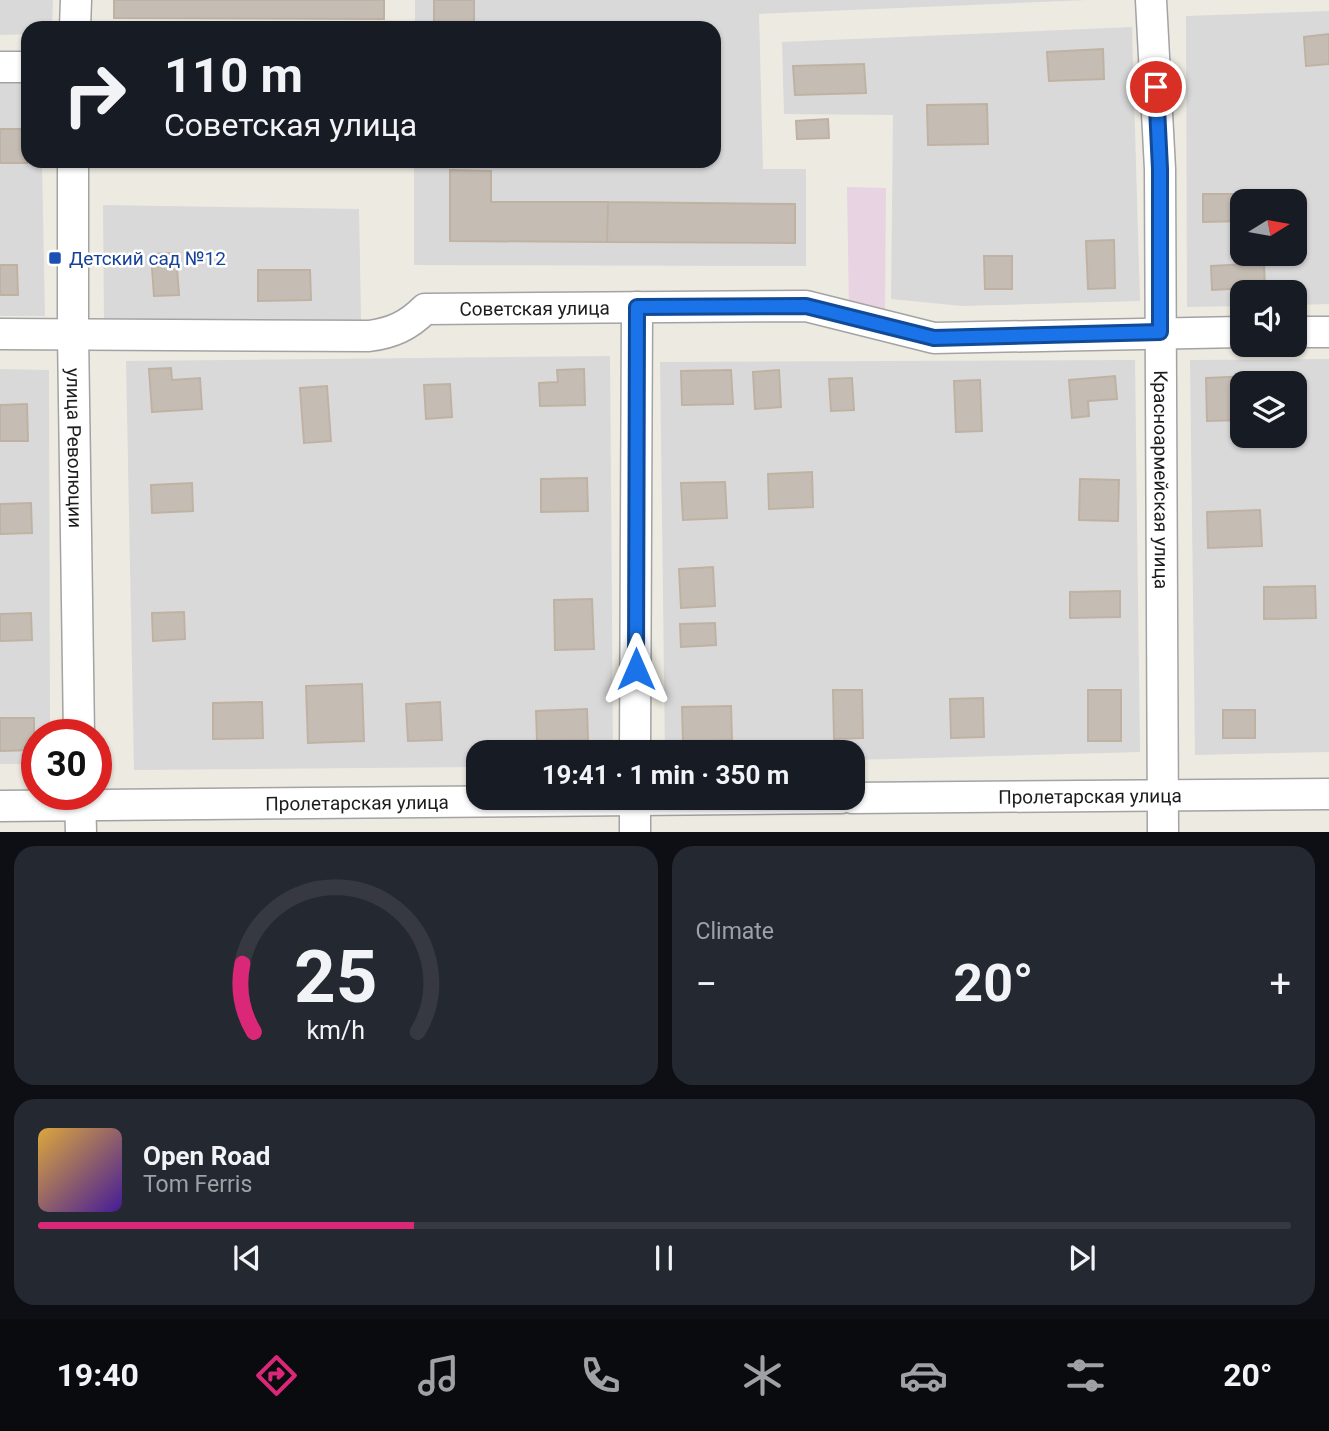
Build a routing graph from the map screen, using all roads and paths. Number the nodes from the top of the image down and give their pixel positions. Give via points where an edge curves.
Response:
1 (76, 0) edge
2 (1151, 0) edge
3 (75, 21) edge
4 (0, 67) edge
5 (21, 67) edge
6 (73, 168) edge
7 (637, 307) junction
8 (1160, 332) junction
9 (1230, 332) edge
10 (1307, 332) edge
11 (1329, 332) edge
12 (0, 334) edge
13 (73, 334) junction
14 (79, 719) edge
15 (635, 740) edge
16 (1329, 794) edge
17 (1163, 795) junction
18 (865, 798) edge
19 (466, 802) edge
20 (0, 806) edge
21 (21, 807) edge
22 (112, 809) edge
23 (635, 810) edge
24 (635, 832) edge
25 (1163, 832) edge

1 - 3 street
2 - 8 street, Красноармейская улица via 1160,169
4 - 5 street
6 - 13 street, улица Революции
7 - 8 street, Советская улица via 806,306 934,338
7 - 13 street, Советская улица via 425,309 401,328 369,335
7 - 15 street
8 - 9 street, Советская улица
8 - 17 street, Красноармейская улица
10 - 11 street
12 - 13 street, Советская улица
13 - 14 street, улица Революции
16 - 17 street, Пролетарская улица
17 - 18 street, Пролетарская улица
17 - 25 street, Красноармейская улица
19 - 22 street, Пролетарская улица
20 - 21 street, Пролетарская улица
23 - 24 street

